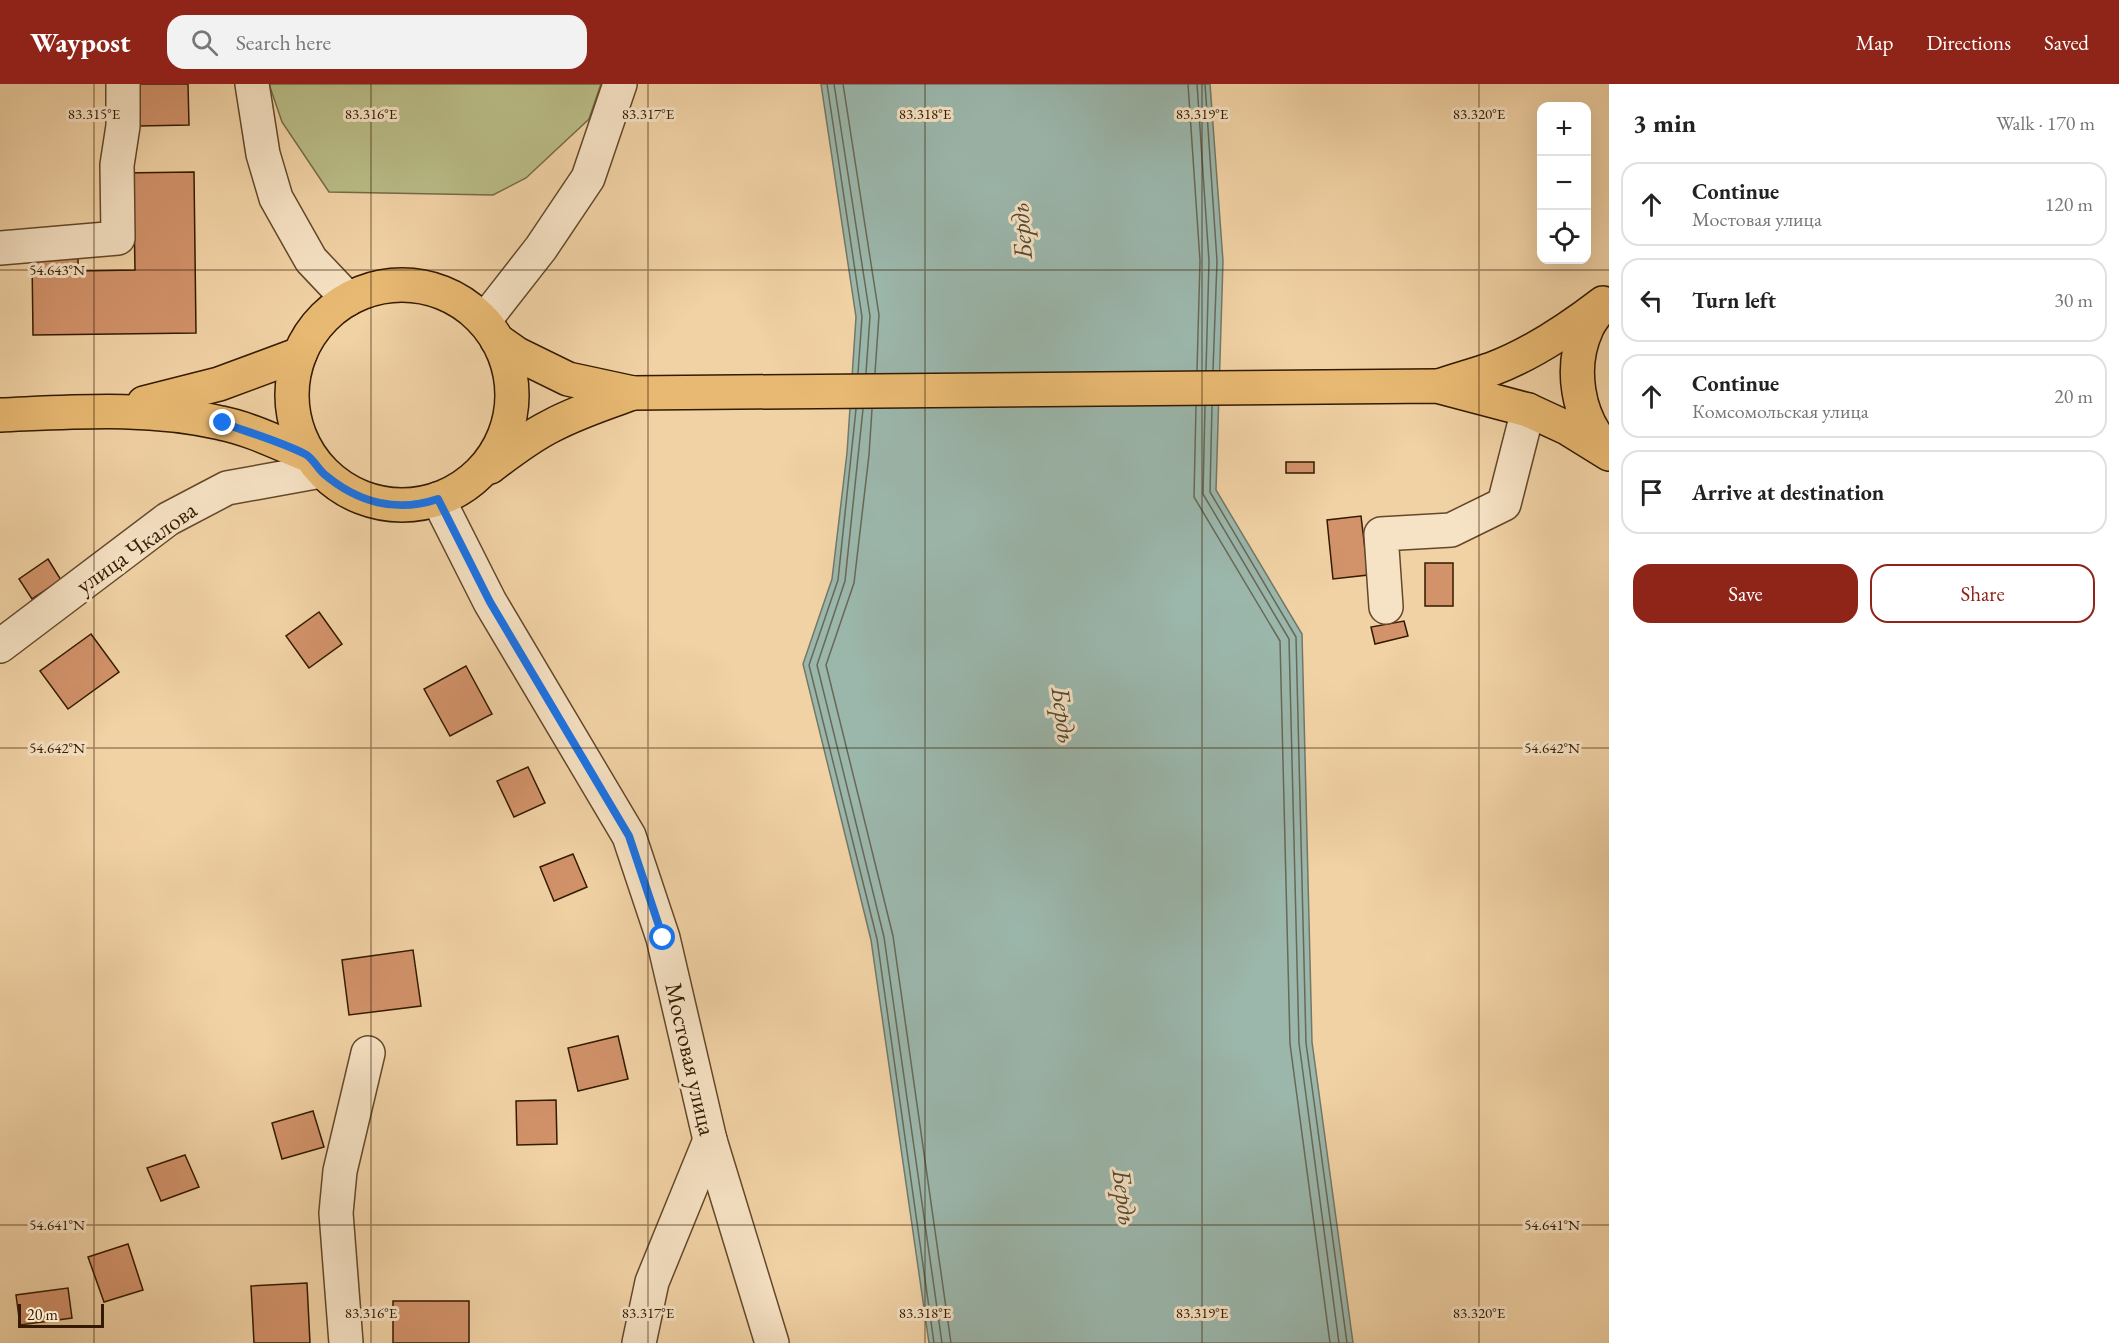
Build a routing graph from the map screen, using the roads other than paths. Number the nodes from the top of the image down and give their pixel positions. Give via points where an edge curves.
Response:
1 (123, 84) edge
2 (252, 84) edge
3 (620, 84) edge
4 (0, 248) edge
5 (348, 299) junction
6 (1606, 300) edge
7 (491, 331) junction
8 (300, 354) junction
9 (1437, 386) junction
10 (633, 393) junction
11 (113, 410) junction
12 (1528, 410) junction
13 (0, 415) edge
14 (1609, 452) edge
15 (314, 463) junction
16 (476, 477) junction
17 (438, 499) junction
18 (1386, 607) dead end
19 (0, 646) edge
20 (368, 1053) dead end
21 (710, 1140) junction
22 (346, 1343) edge
23 (639, 1343) edge
24 (772, 1343) edge

1 - 4 street via 123,126 117,165 118,238
2 - 5 street via 263,154 276,198 311,260
3 - 7 street via 588,178
5 - 7 main road via 379,287 425,287 457,300
5 - 8 main road via 322,319
6 - 9 main road via 1571,328 1541,345 1493,369
6 - 14 main road via 1587,328 1578,356 1577,385 1584,414
7 - 10 main road via 517,354 567,379
7 - 16 main road via 504,353 512,394 508,425 496,453
8 - 11 main road via 219,384
8 - 15 main road via 292,376 291,408 299,436
9 - 10 main road
9 - 12 main road
10 - 16 main road via 552,425
11 - 13 main road
11 - 15 main road via 223,423
12 - 14 main road
12 - 18 street via 1503,504 1451,530 1381,534
15 - 17 main road via 343,489 369,501 398,506
15 - 19 street, улица Чкалова via 227,488 168,519
16 - 17 main road
17 - 21 street, Мостовая улица via 490,602 629,836 663,938
20 - 22 street via 340,1171 336,1213
21 - 23 street via 652,1282
21 - 24 street, Мостовая улица

